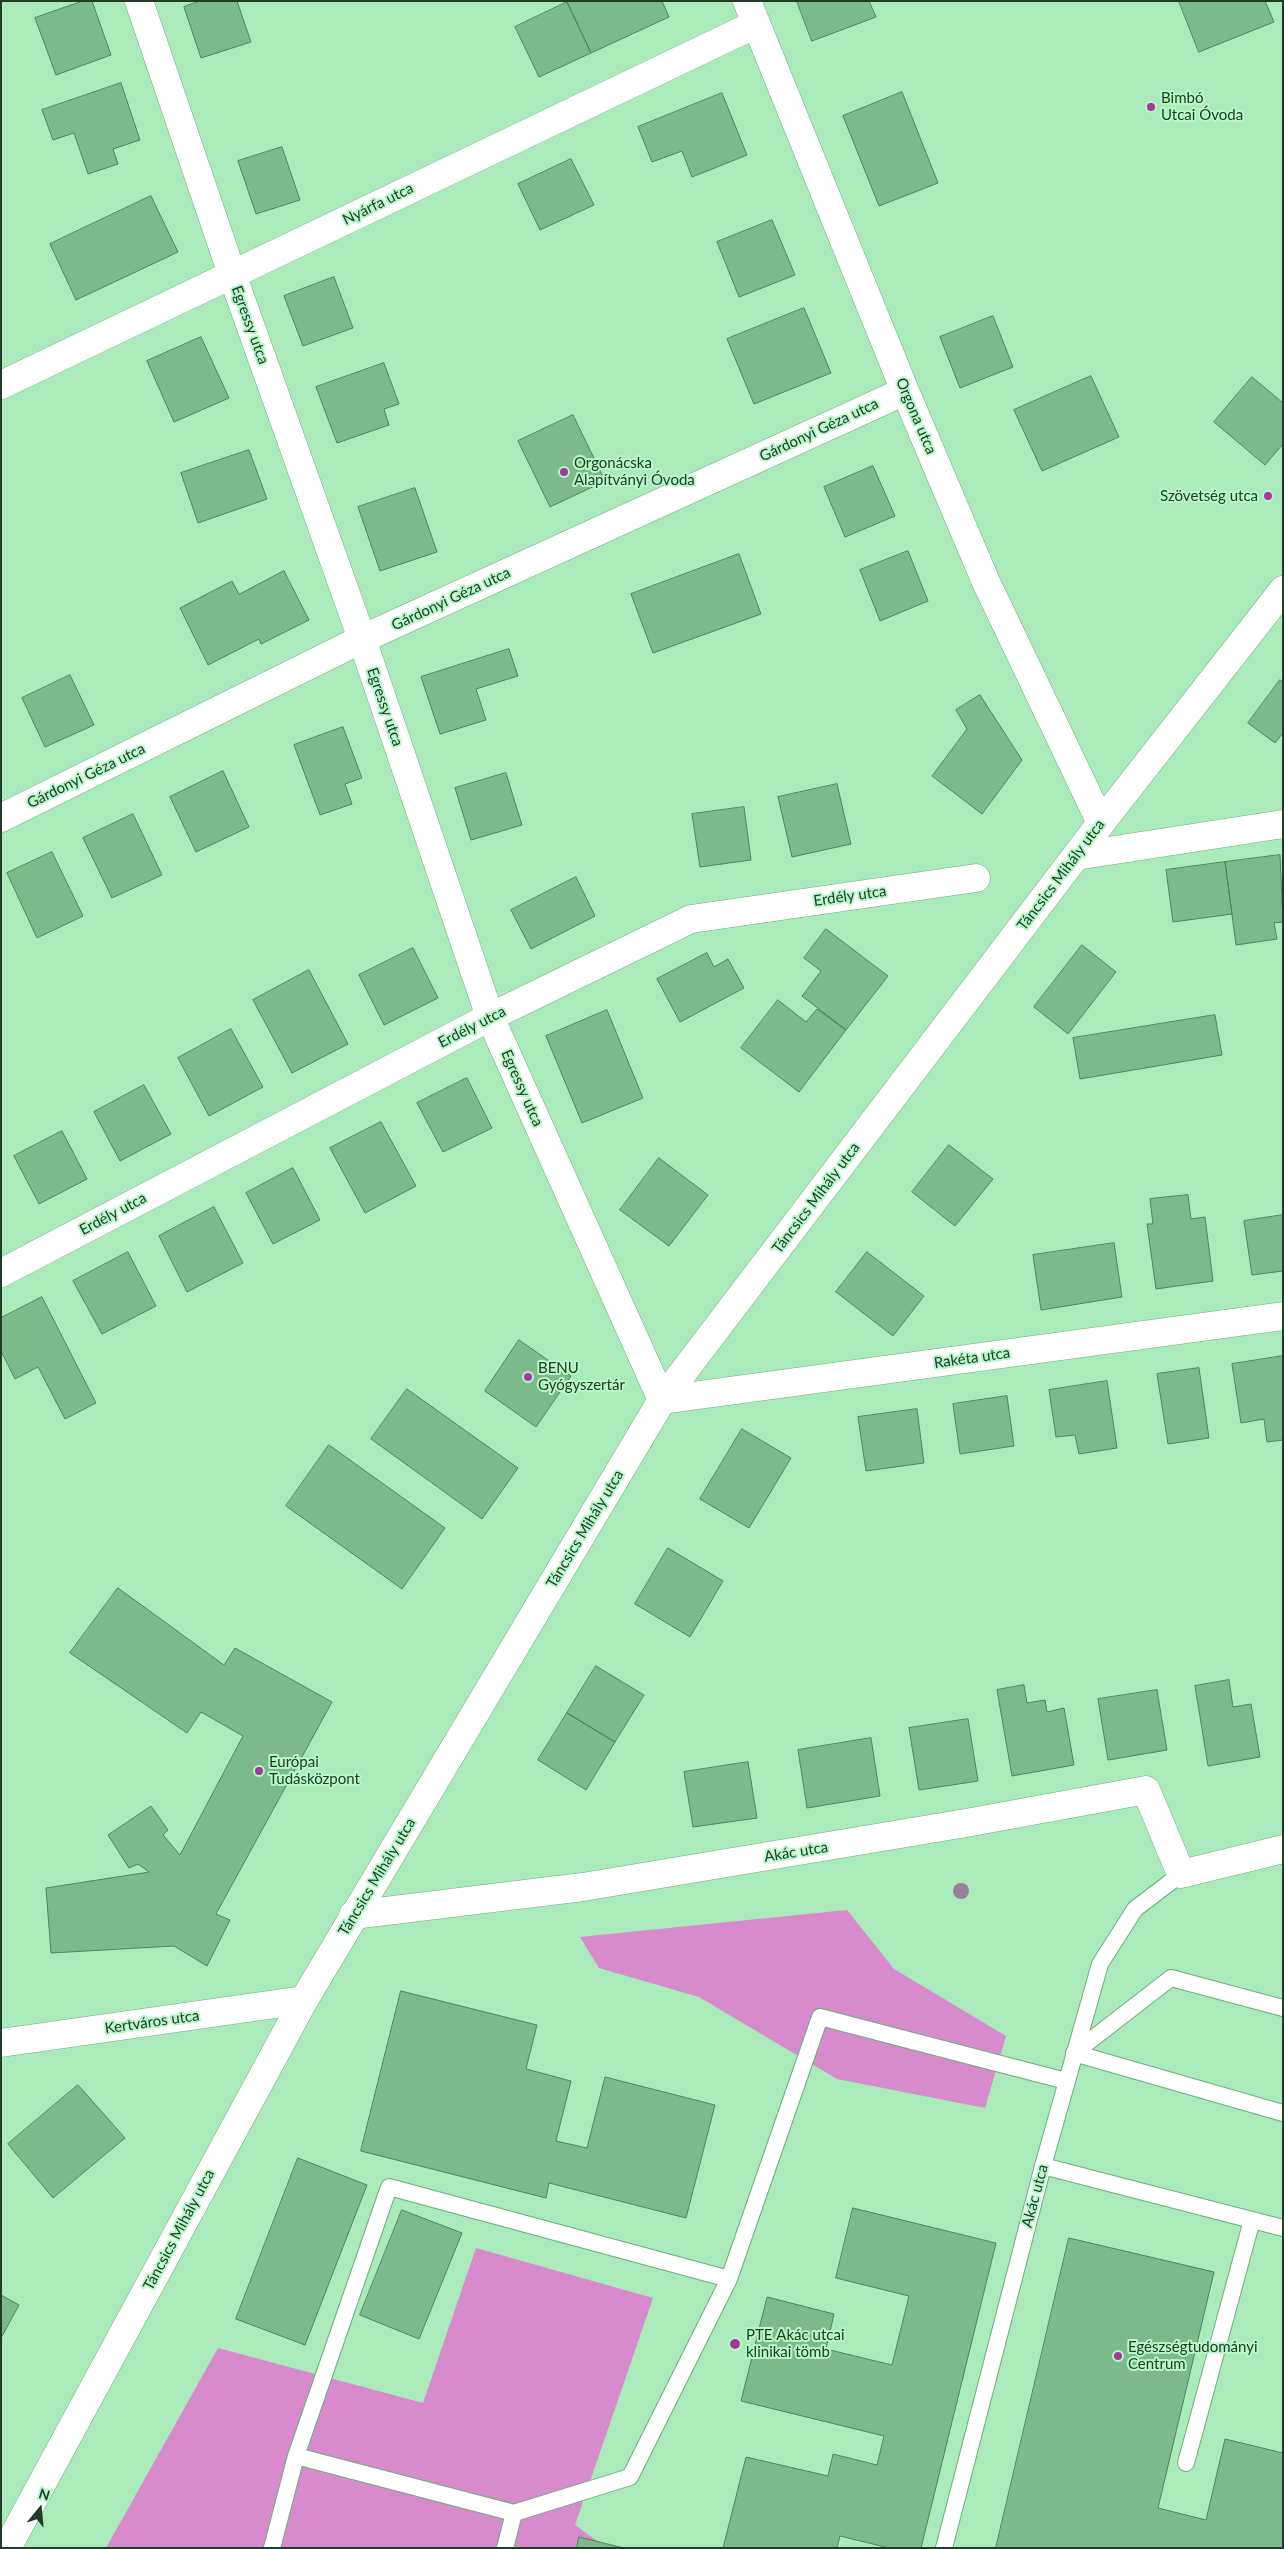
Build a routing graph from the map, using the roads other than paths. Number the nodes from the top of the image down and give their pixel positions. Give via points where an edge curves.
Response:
1 (139, 1) edge
2 (751, 13) edge
3 (232, 274) junction
4 (1, 385) edge
5 (905, 391) junction
6 (1283, 590) edge
7 (362, 639) junction
8 (1, 818) edge
9 (1101, 823) junction
10 (1283, 824) edge
11 (1076, 856) junction
12 (976, 878) dead end
13 (490, 1017) junction
14 (1, 1273) edge
15 (1283, 1316) edge
16 (662, 1400) junction
17 (1283, 1849) edge
18 (1181, 1874) junction
19 (353, 1915) junction
20 (304, 2000) junction
21 (1283, 2008) edge
22 (1, 2043) edge
23 (1074, 2053) junction
24 (1066, 2081) junction
25 (1283, 2112) edge
26 (1043, 2166) junction
27 (1252, 2220) junction
28 (1283, 2228) edge
29 (729, 2279) junction
30 (296, 2456) junction
31 (1186, 2463) dead end
32 (514, 2512) junction
33 (7, 2548) edge
34 (272, 2548) edge
35 (505, 2548) edge
36 (944, 2548) edge

1 - 3 street, Egressy utca
2 - 3 street, Nyárfa utca
2 - 5 street, Orgona utca
3 - 4 street, Nyárfa utca
3 - 7 street, Egressy utca
5 - 7 street, Gárdonyi Géza utca
5 - 9 street, Orgona utca via 986,582
6 - 9 street, Táncsics Mihály utca
7 - 8 street, Gárdonyi Géza utca
7 - 13 street, Egressy utca
9 - 11 street, Táncsics Mihály utca
10 - 11 street
11 - 16 street, Táncsics Mihály utca
12 - 13 street, Erdély utca via 691,919
13 - 14 street, Erdély utca
13 - 16 street, Egressy utca
15 - 16 street, Rakéta utca
16 - 19 street, Táncsics Mihály utca
17 - 18 street, Akác utca
18 - 19 street, Akác utca via 1146,1790 583,1887
18 - 23 lane, Akác utca via 1135,1909 1100,1964
19 - 20 street, Táncsics Mihály utca
20 - 22 street, Kertváros utca
20 - 33 street, Táncsics Mihály utca
21 - 23 lane via 1171,1978
23 - 24 lane, Akác utca
23 - 25 lane
24 - 26 lane, Akác utca
24 - 29 lane via 820,2017
26 - 27 lane
26 - 36 lane, Akác utca
27 - 28 lane
27 - 31 lane
29 - 30 lane via 389,2187
29 - 32 lane via 630,2477
30 - 32 lane
30 - 34 lane
32 - 35 lane

